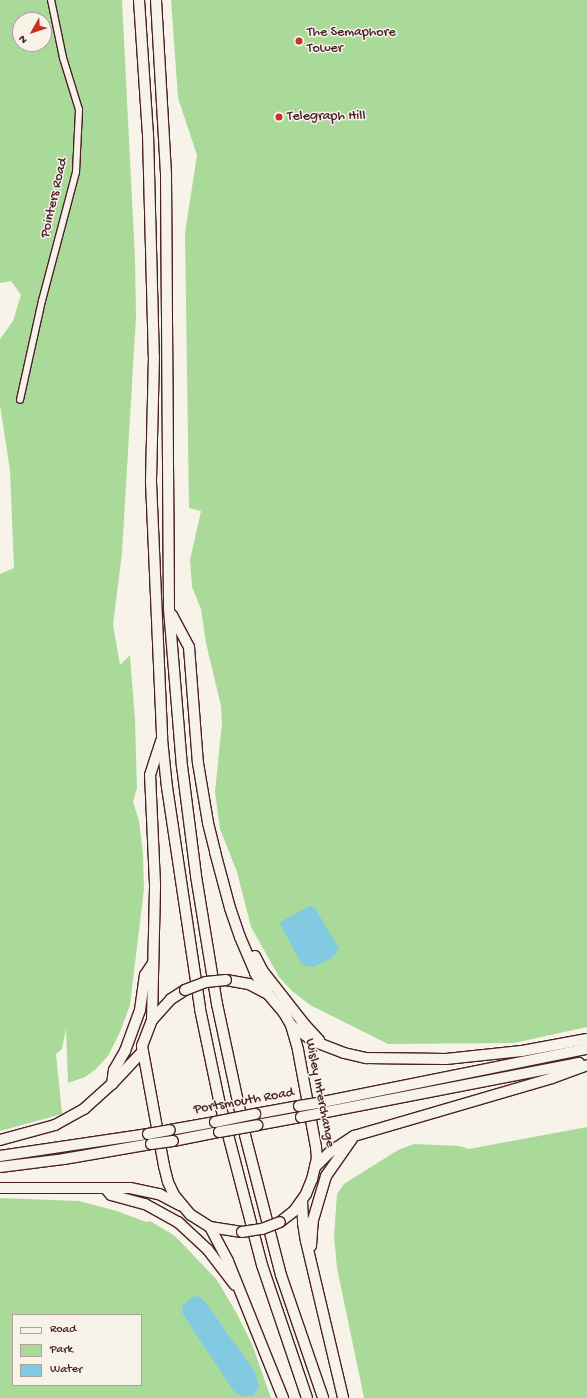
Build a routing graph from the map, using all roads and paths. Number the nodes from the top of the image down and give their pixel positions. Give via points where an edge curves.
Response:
1 (50, 0) edge
2 (139, 0) edge
3 (156, 0) edge
4 (20, 400) dead end
5 (169, 609) junction
6 (162, 739) junction
7 (240, 937) junction
8 (153, 963) junction
9 (268, 994) junction
10 (152, 1020) junction
11 (291, 1025) junction
12 (587, 1038) edge
13 (324, 1045) junction
14 (587, 1049) edge
15 (142, 1052) junction
16 (587, 1062) edge
17 (587, 1065) edge
18 (112, 1084) junction
19 (354, 1136) junction
20 (0, 1140) edge
21 (0, 1156) edge
22 (0, 1167) edge
23 (316, 1167) junction
24 (0, 1188) edge
25 (104, 1188) junction
26 (302, 1201) junction
27 (181, 1205) junction
28 (210, 1227) junction
29 (310, 1253) junction
30 (240, 1290) junction
31 (283, 1398) edge
32 (307, 1398) edge
33 (323, 1398) edge
34 (343, 1398) edge

1 - 4 street, Pointers Road via 63,58 79,110 76,172 42,301
2 - 6 highway via 148,142 154,357 151,482
3 - 5 highway via 166,176
5 - 7 highway via 189,648 196,740 208,823
5 - 33 highway via 182,766 196,876 217,1004 245,1135 281,1275
6 - 8 highway via 150,775 155,884
6 - 32 highway via 200,1009 219,1100 262,1265
7 - 9 highway via 255,973
7 - 13 highway via 254,951 262,970 295,1013
8 - 10 highway
8 - 18 highway via 145,975 140,1010 125,1051 114,1070
9 - 10 highway, Wisley Interchange, bridge via 249,984 226,980 206,982 170,999
9 - 11 highway, Wisley Interchange via 284,1012
10 - 15 highway, Wisley Interchange via 143,1039
11 - 13 highway
11 - 23 highway, Wisley Interchange via 316,1146
12 - 13 highway via 522,1051 446,1059 366,1058
14 - 21 highway, Portsmouth Road, bridge via 215,1122
15 - 18 highway
15 - 27 highway, Wisley Interchange via 168,1182
16 - 22 highway, Portsmouth Road, bridge via 219,1132 64,1159
17 - 19 highway via 552,1078
18 - 20 highway via 84,1109 66,1119 45,1128
19 - 23 highway via 330,1152
19 - 29 highway via 326,1176 313,1220
23 - 26 highway, Wisley Interchange
24 - 25 highway
25 - 27 highway via 149,1191
25 - 30 highway via 111,1195 145,1204 178,1222 208,1250
26 - 28 highway, Wisley Interchange, bridge via 280,1222 262,1229 242,1232
26 - 29 highway via 302,1223
27 - 28 highway, Wisley Interchange via 196,1219
28 - 30 highway
29 - 34 highway
30 - 31 highway

